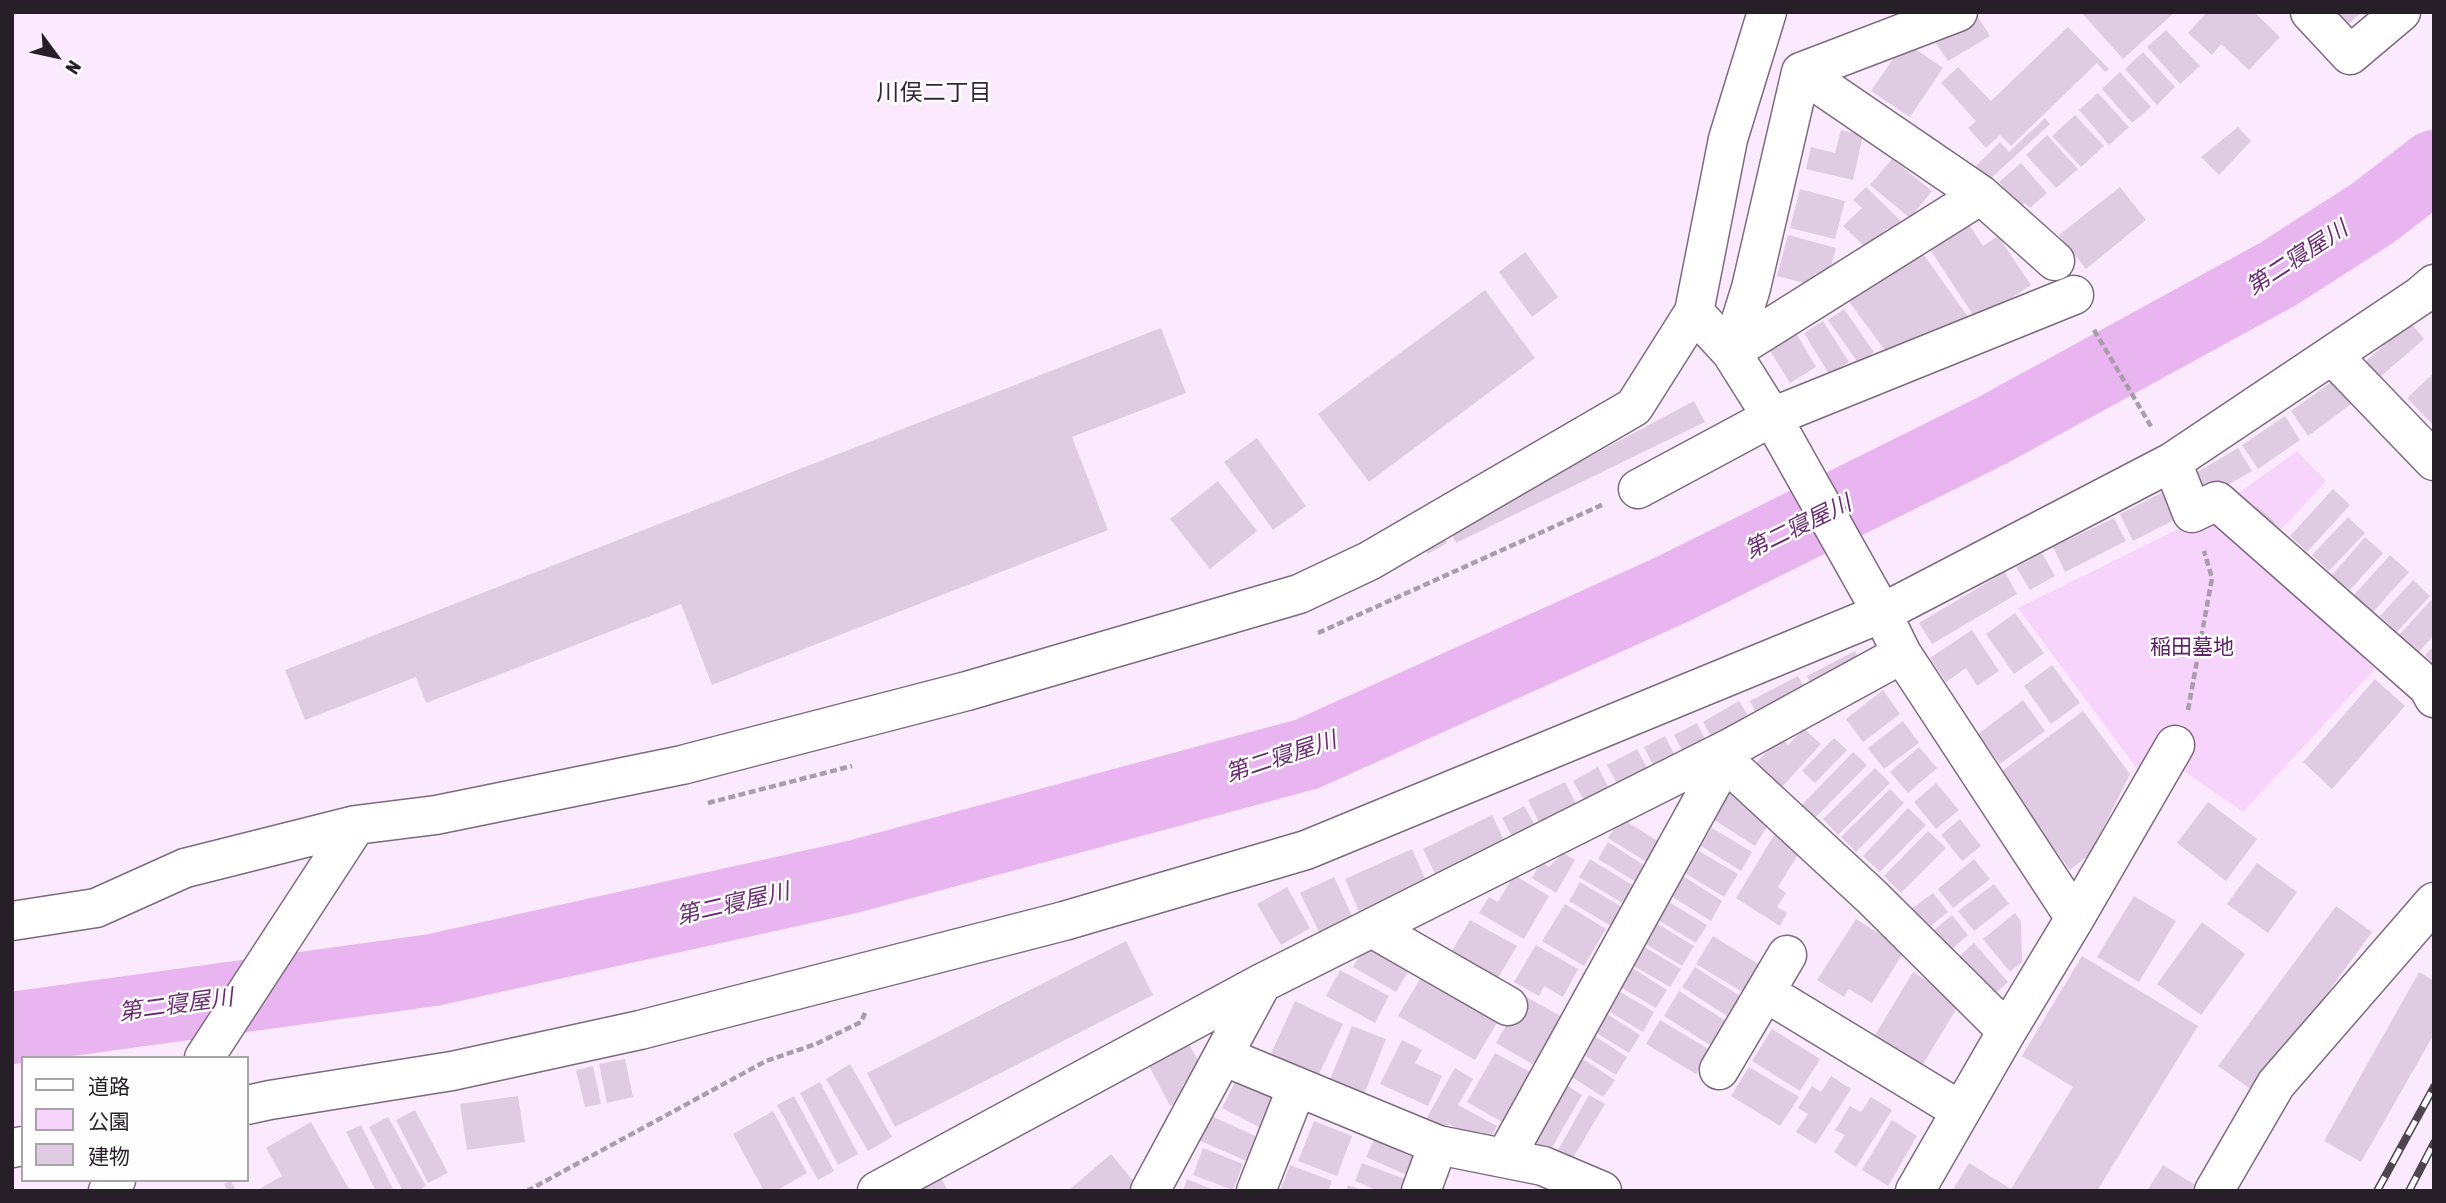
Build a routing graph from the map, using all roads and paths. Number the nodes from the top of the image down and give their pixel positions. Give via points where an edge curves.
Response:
1 (1767, 12) edge
2 (1958, 12) edge
3 (2310, 12) edge
4 (2401, 12) edge
5 (1801, 72) junction
6 (1981, 195) junction
7 (2054, 261) dead end
8 (2434, 284) edge
9 (2074, 295) joint
10 (1694, 312) junction
11 (1731, 352) junction
12 (2332, 355) junction
13 (1772, 417) junction
14 (2434, 461) edge
15 (2172, 462) junction
16 (1638, 489) dead end
17 (2192, 513) junction
18 (1882, 613) junction
19 (1902, 654) junction
20 (2434, 698) edge
21 (2175, 745) joint
22 (1728, 754) junction
23 (356, 825) junction
24 (2434, 902) edge
25 (2075, 918) junction
26 (12, 921) edge
27 (1371, 928) junction
28 (1787, 955) dead end
29 (865, 973) junction
30 (1262, 983) junction
31 (1765, 992) junction
32 (1508, 1006) dead end
33 (2007, 1031) junction
34 (1223, 1055) junction
35 (205, 1056) edge
36 (1718, 1070) dead end
37 (1297, 1087) junction
38 (248, 1105) edge
39 (1961, 1111) junction
40 (1438, 1145) junction
41 (1505, 1158) junction
42 (527, 1191) edge
43 (877, 1191) edge
44 (1150, 1191) edge
45 (1256, 1191) edge
46 (1421, 1191) edge
47 (1602, 1191) edge
48 (1915, 1191) edge
49 (2214, 1191) edge

1 - 10 street via 1728,139
2 - 5 street
3 - 4 street via 2350,55
5 - 6 street
5 - 11 street via 1751,288
6 - 7 street
6 - 11 street
8 - 12 street
9 - 13 street
9 - 15 path
10 - 11 street
10 - 23 street via 1634,407 1369,561 1299,594 967,691 682,765 436,815
11 - 13 street
12 - 14 street
12 - 15 street
13 - 16 street
13 - 18 street
15 - 17 street
15 - 18 street
17 - 20 street via 2217,501 2428,687
17 - 21 path via 2212,578 2185,729
18 - 19 street
18 - 29 street via 1306,850
19 - 22 street
19 - 25 street
21 - 25 street
22 - 27 street
22 - 33 street
22 - 41 street
23 - 26 street via 185,868 96,908
23 - 35 street
24 - 49 street via 2276,1084
25 - 33 street
27 - 30 street
27 - 32 street
28 - 31 street
29 - 38 street via 640,1030 452,1071
29 - 42 path via 869,1006 861,1022 766,1061
30 - 34 street
30 - 43 street
31 - 36 street
31 - 39 street
33 - 39 street
34 - 37 street
34 - 44 street
37 - 40 street
37 - 45 street
39 - 48 street
40 - 41 street
40 - 46 street
41 - 47 street via 1543,1166

